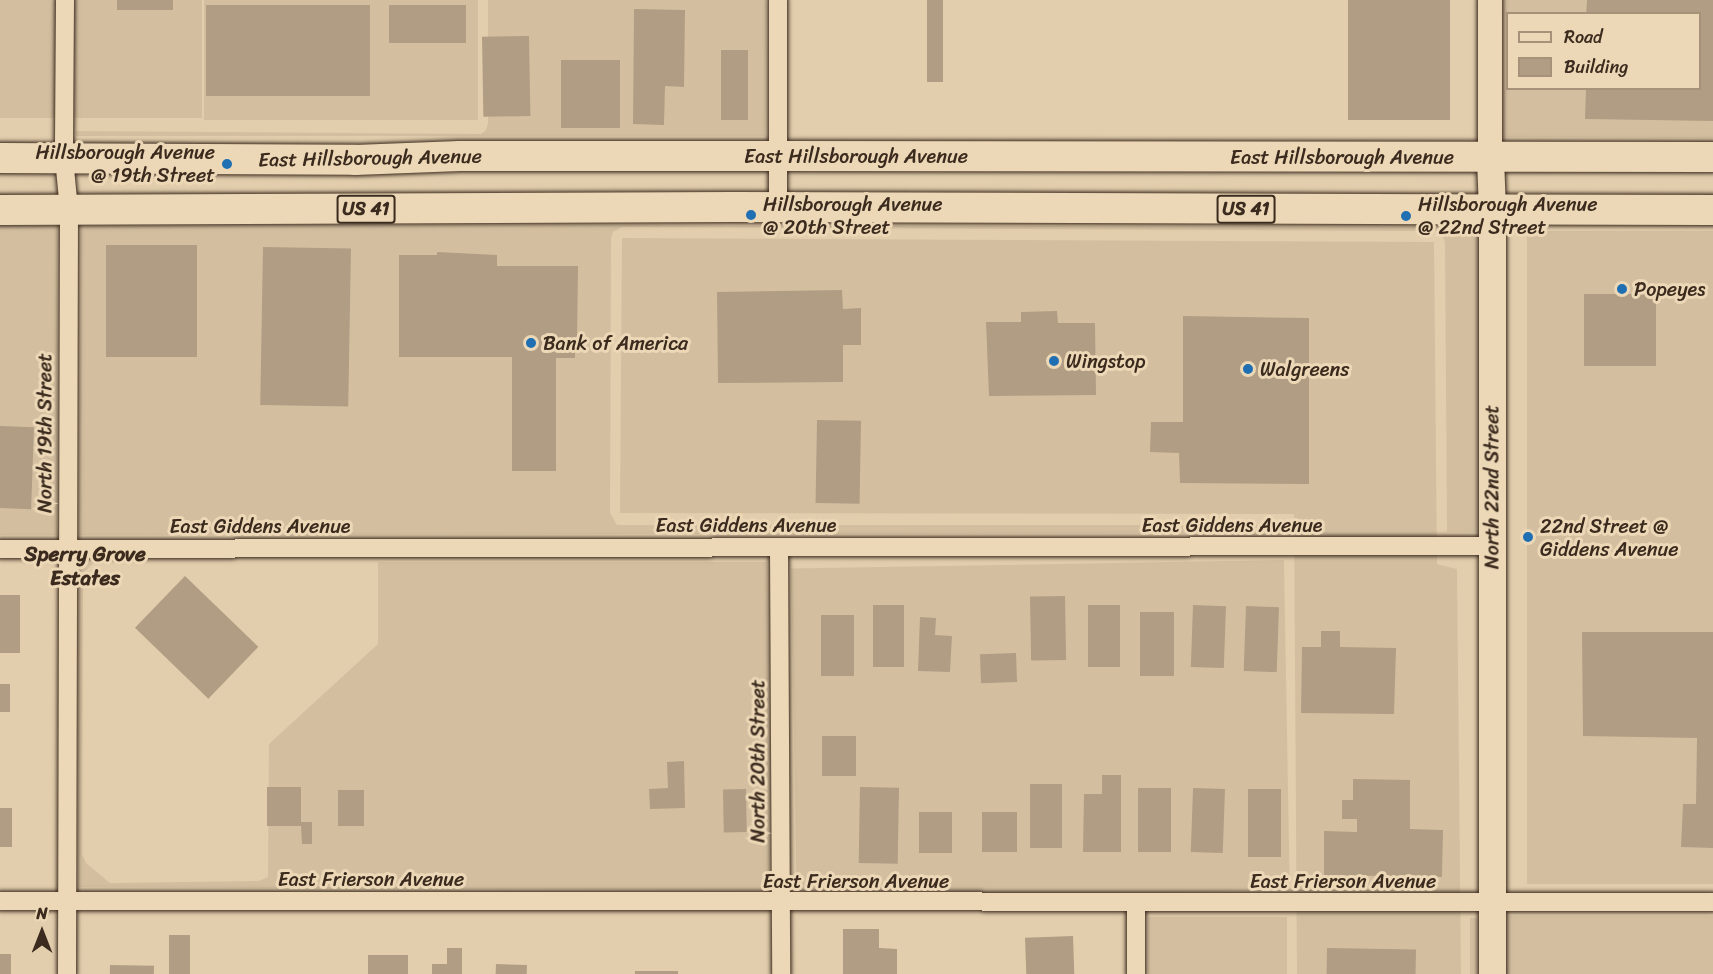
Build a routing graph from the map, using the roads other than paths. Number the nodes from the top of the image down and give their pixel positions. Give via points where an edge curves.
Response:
1 (65, 0) edge
2 (778, 0) edge
3 (1491, 0) edge
4 (777, 156) junction
5 (1713, 157) edge
6 (0, 158) edge
7 (64, 158) junction
8 (1490, 158) junction
9 (778, 208) junction
10 (0, 210) edge
11 (69, 210) junction
12 (1492, 210) junction
13 (1713, 210) edge
14 (1492, 546) junction
15 (779, 548) junction
16 (0, 549) edge
17 (67, 549) junction
18 (0, 901) edge
19 (66, 901) junction
20 (1713, 902) edge
21 (781, 903) junction
22 (1136, 903) junction
23 (1492, 904) junction
24 (67, 974) edge
25 (781, 974) edge
26 (1136, 974) edge
27 (1492, 974) edge

1 - 7 street, North 19th Street
2 - 4 street
3 - 8 street, North 22nd Street
4 - 7 main road, East Hillsborough Avenue
4 - 8 main road, East Hillsborough Avenue
4 - 9 street
5 - 8 main road, East Hillsborough Avenue
6 - 7 main road, East Hillsborough Avenue
7 - 11 street, North 19th Street
8 - 12 main road, North 22nd Street
9 - 11 main road, US 41
9 - 12 main road, US 41
10 - 11 main road, US 41
11 - 17 street, North 19th Street
12 - 13 main road, US 41
12 - 14 main road, North 22nd Street
14 - 15 street, East Giddens Avenue
14 - 23 main road, North 22nd Street
15 - 17 street, East Giddens Avenue
15 - 21 street, North 20th Street
16 - 17 street, East Giddens Avenue
17 - 19 street, North 19th Street
18 - 19 street, East Frierson Avenue
19 - 21 street, East Frierson Avenue
19 - 24 street, North 19th Street
20 - 23 street, East Frierson Avenue
21 - 22 street, East Frierson Avenue
21 - 25 street, North 20th Street
22 - 23 street, East Frierson Avenue
22 - 26 street
23 - 27 main road, North 22nd Street

